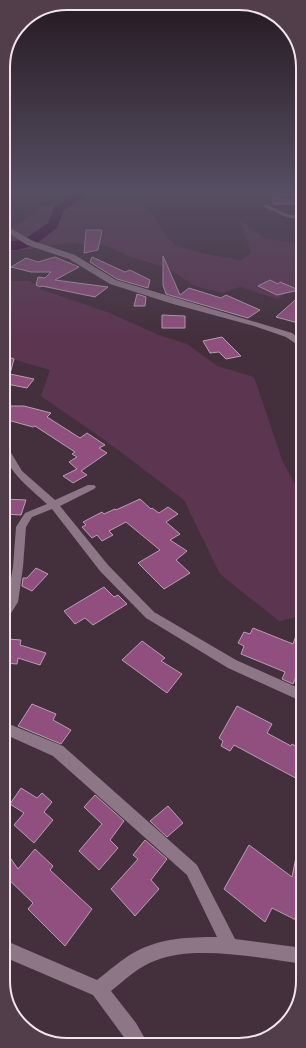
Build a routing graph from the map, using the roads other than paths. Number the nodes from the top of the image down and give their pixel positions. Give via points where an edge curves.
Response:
1 (25, 240) edge
2 (296, 340) edge
3 (10, 458) edge
4 (91, 487) dead end
5 (54, 505) junction
6 (10, 605) edge
7 (296, 693) edge
8 (10, 731) edge
9 (230, 946) junction
10 (10, 951) edge
11 (296, 955) edge
12 (99, 989) junction
13 (135, 1038) edge

1 - 2 street via 72,257 113,282 128,288 257,324 289,335
3 - 5 street via 19,473
4 - 5 street
5 - 6 street via 28,515 21,527 17,574
5 - 7 street via 104,568 150,615 232,664
8 - 9 street via 58,751 192,870
9 - 11 street
9 - 12 street via 169,948 142,958
10 - 12 street
12 - 13 street

